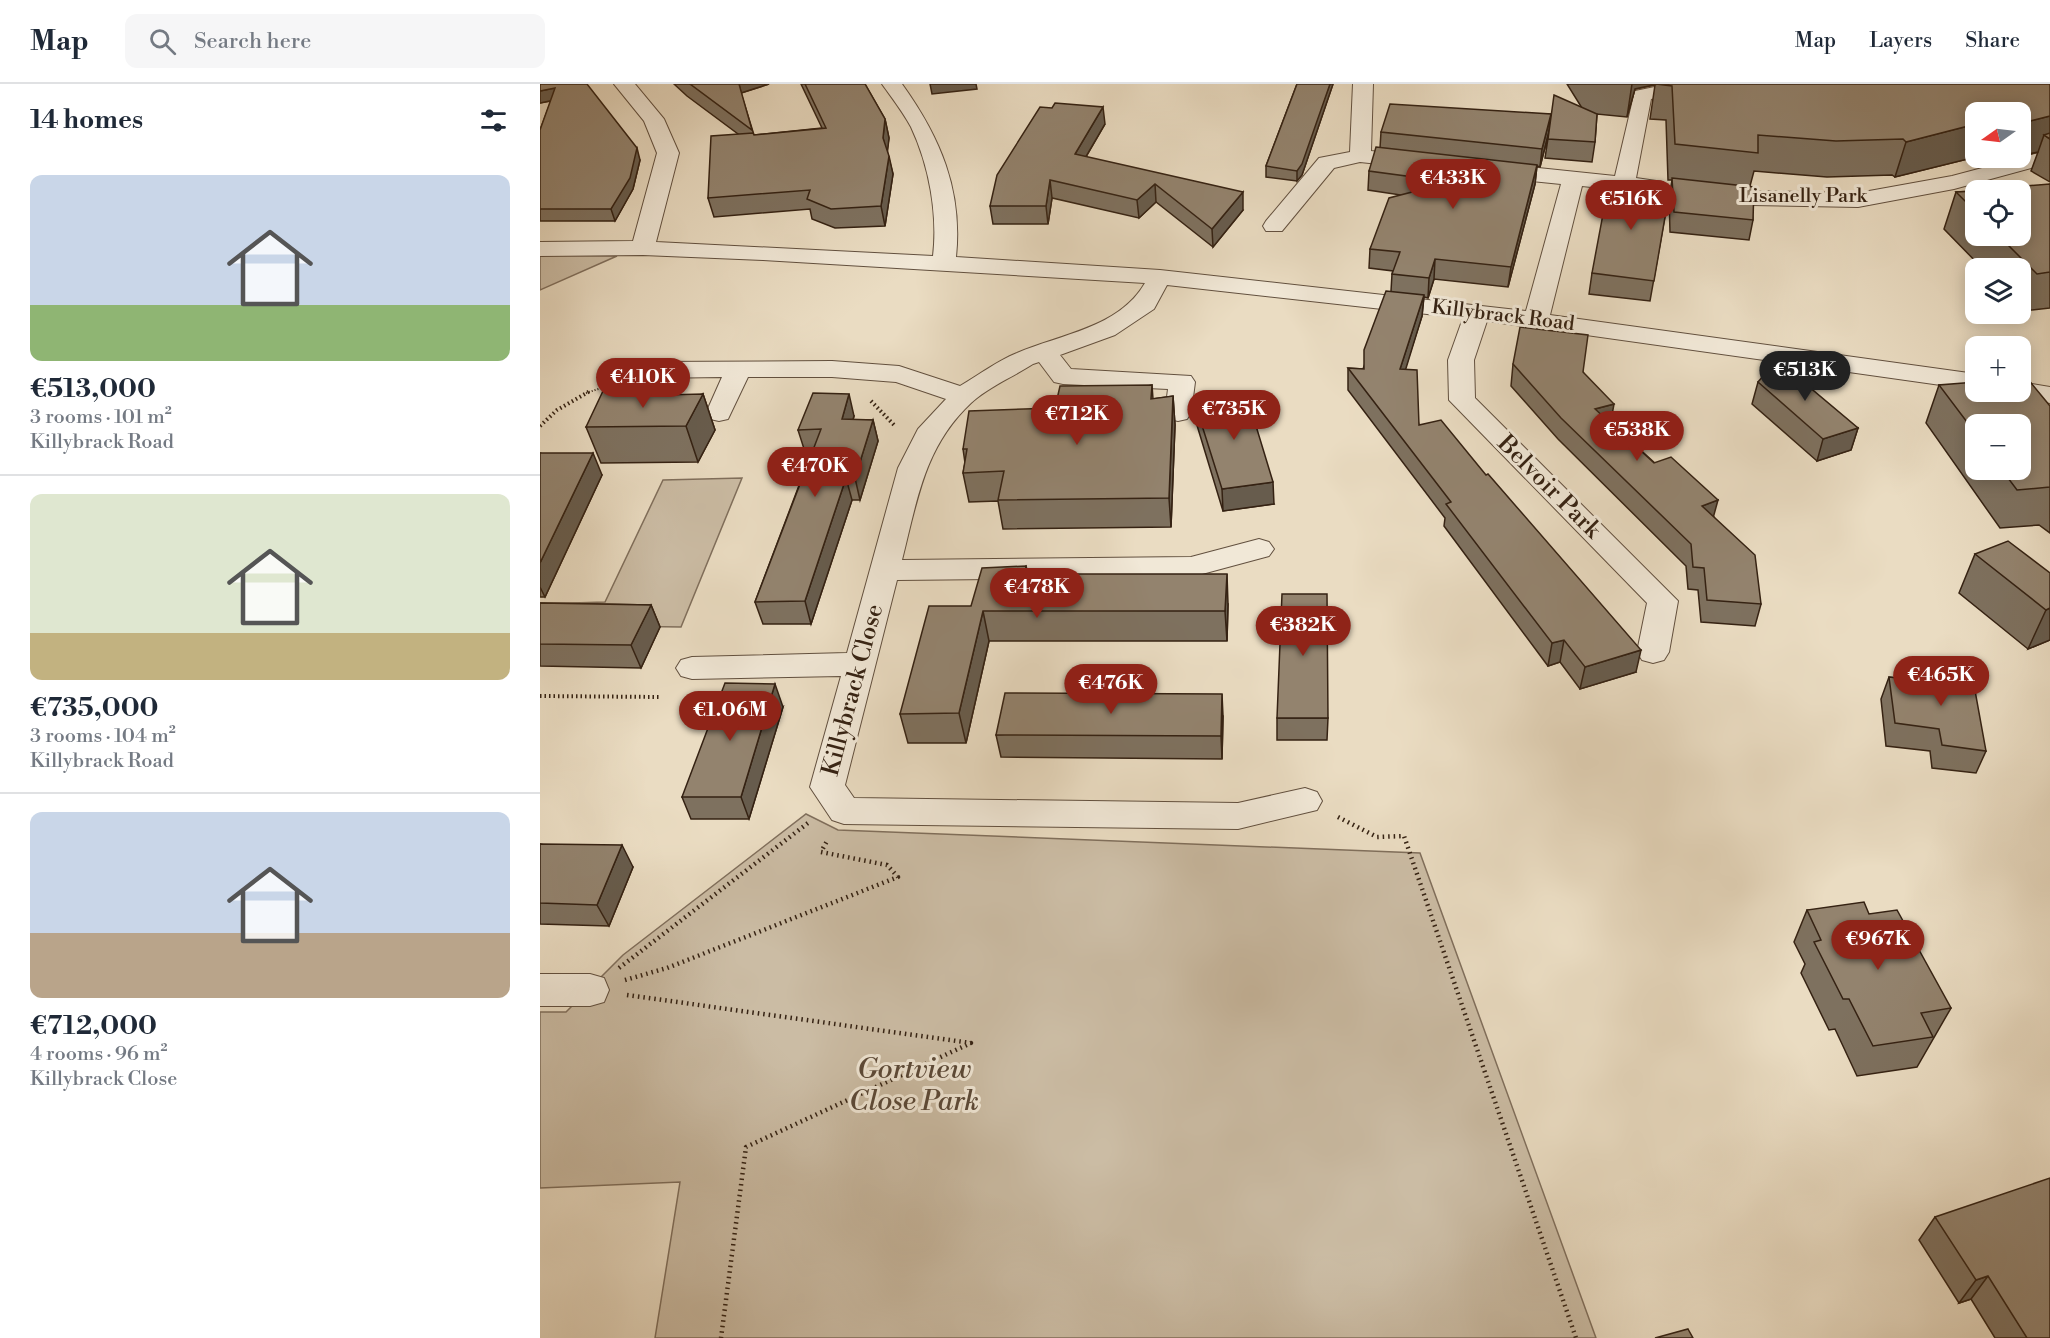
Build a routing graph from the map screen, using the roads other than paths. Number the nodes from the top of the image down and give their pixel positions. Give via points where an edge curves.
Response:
1 (624, 84) edge
2 (892, 84) edge
3 (1363, 84) edge
4 (1701, 84) edge
5 (1360, 156) junction
6 (2050, 156) edge
7 (1443, 165) edge
8 (1466, 167) edge
9 (1573, 178) junction
10 (1624, 184) junction
11 (1670, 189) edge
12 (1694, 192) edge
13 (1274, 226) dead end
14 (643, 248) junction
15 (540, 249) edge
16 (944, 263) junction
17 (1160, 277) junction
18 (1477, 312) junction
19 (1536, 320) junction
20 (1044, 352) junction
21 (739, 369) junction
22 (641, 375) road end
23 (1965, 380) edge
24 (2031, 392) edge
25 (2050, 395) edge
26 (963, 396) junction
27 (719, 413) dead end
28 (1178, 413) dead end
29 (1259, 549) dead end
30 (885, 570) junction
31 (1653, 652) dead end
32 (859, 664) junction
33 (692, 668) dead end
34 (1305, 801) road end
35 (540, 990) edge
36 (590, 990) road end

1 - 14 street via 654,119 668,153
2 - 16 street via 922,130 943,196
3 - 5 street
4 - 10 street via 1642,95
5 - 7 street
5 - 13 street via 1327,163
6 - 12 street, Lisanelly Park via 1954,182 1858,200 1752,198
8 - 9 street
9 - 10 street
9 - 19 street
10 - 11 street
14 - 15 street, Killybrack Road
14 - 16 street, Killybrack Road
16 - 17 street, Killybrack Road
17 - 18 street, Killybrack Road
17 - 20 street, Killybrack Close via 1145,304 1106,330
18 - 19 street, Killybrack Road
18 - 31 street, Belvoir Park via 1461,360 1462,400 1663,601
19 - 23 street, Killybrack Road
20 - 26 street, Killybrack Close via 1024,358
20 - 28 street via 1063,376 1182,382
21 - 22 street
21 - 26 street via 898,374
21 - 27 street
24 - 25 street
26 - 30 street, Killybrack Close via 932,429 912,468
29 - 30 street via 1191,567
30 - 32 street, Killybrack Close
32 - 33 street
32 - 34 street, Killybrack Close via 827,787 841,807 1238,816
35 - 36 street

